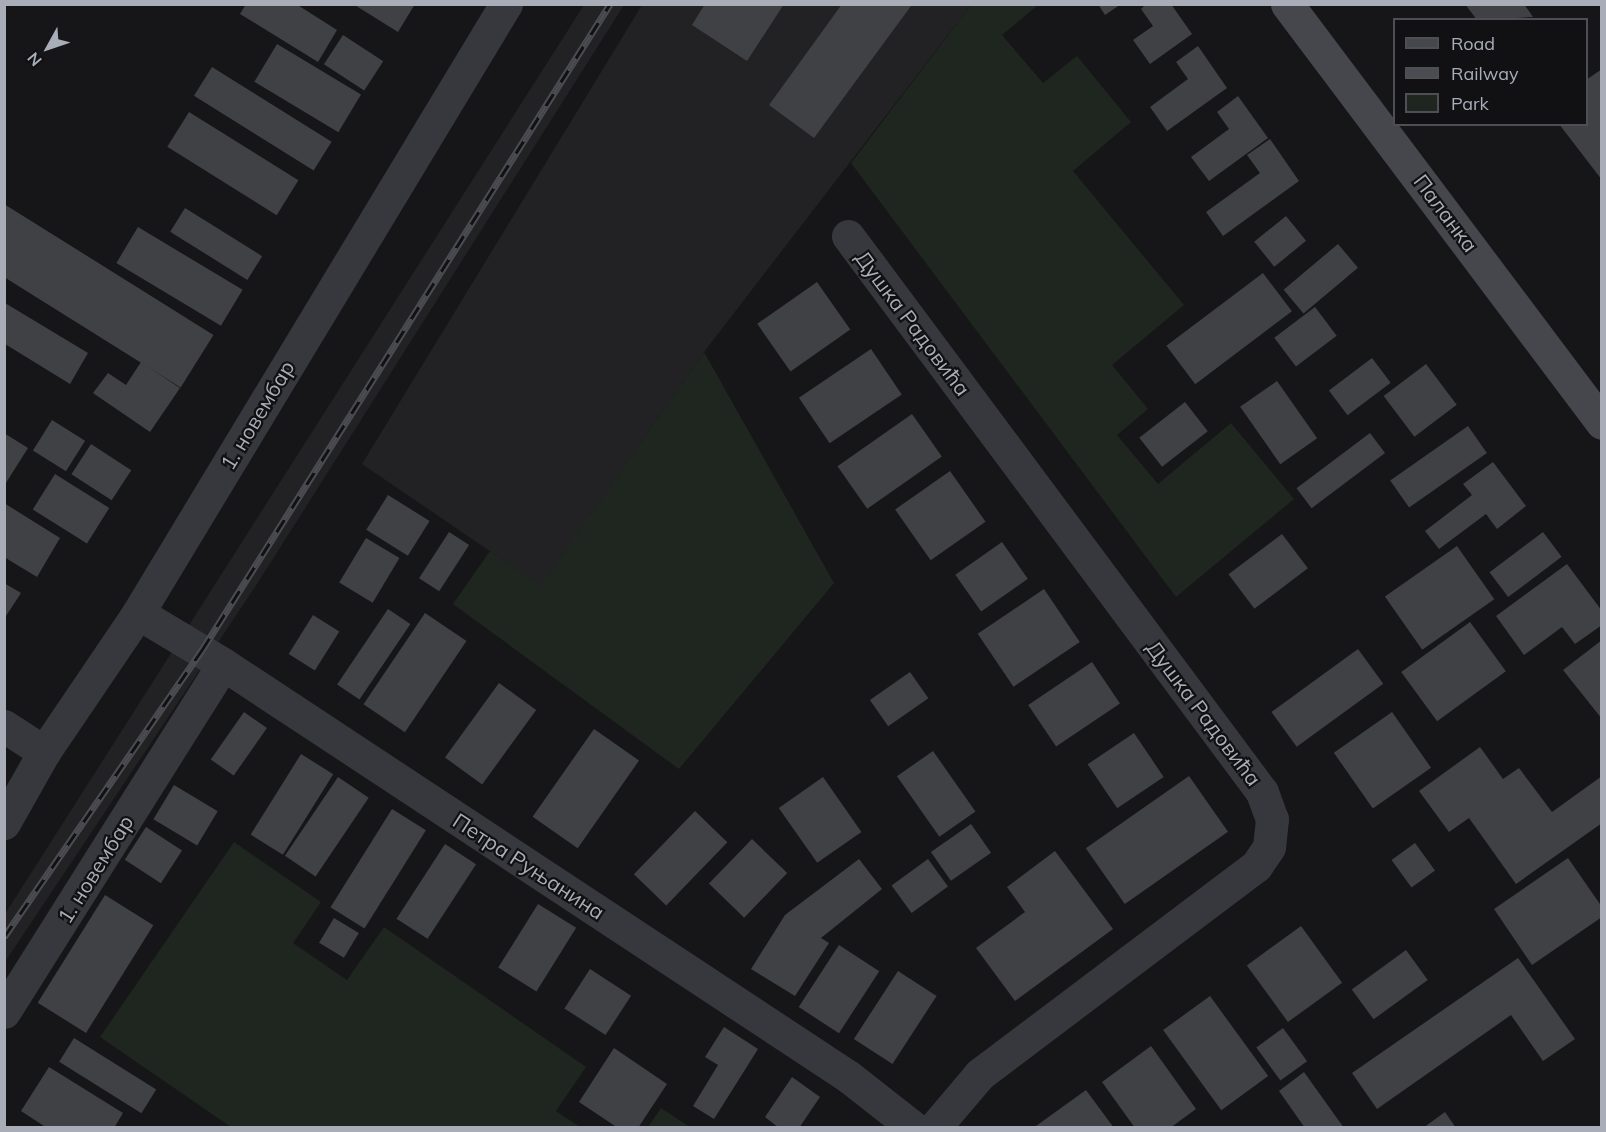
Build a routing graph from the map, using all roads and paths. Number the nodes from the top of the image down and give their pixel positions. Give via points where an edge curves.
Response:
1 (506, 4) edge
2 (1287, 4) edge
3 (848, 236) dead end
4 (1602, 423) edge
5 (138, 613) junction
6 (223, 664) junction
7 (4, 726) edge
8 (44, 752) junction
9 (4, 823) edge
10 (4, 1012) edge
11 (914, 1128) edge
12 (934, 1128) edge

1 - 5 street, 1. новембар
2 - 4 main road, Паланка
3 - 12 street, Душка Радовића via 1262,792 1272,819 1269,847 1256,866 980,1074
5 - 6 street, Петра Руњанина
5 - 8 street, 1. новембар
6 - 10 street, 1. новембар
6 - 11 street, Петра Руњанина via 849,1077
7 - 8 street
8 - 9 street, 1. новембар

